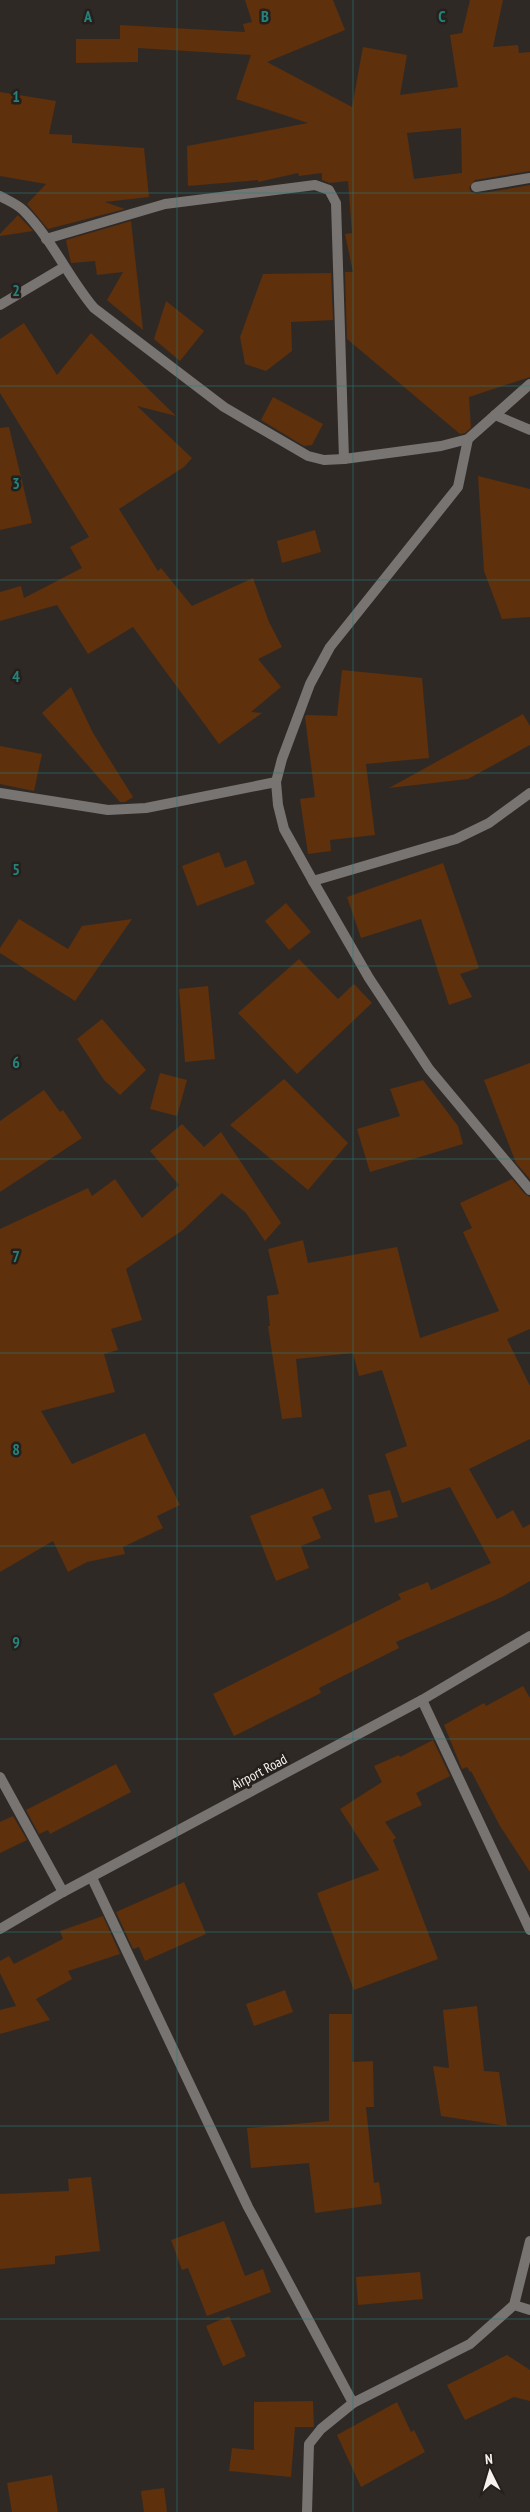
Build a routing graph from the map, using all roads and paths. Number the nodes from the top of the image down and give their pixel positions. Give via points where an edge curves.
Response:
1 (530, 178) edge
2 (476, 187) dead end
3 (0, 196) edge
4 (46, 239) junction
5 (64, 267) junction
6 (0, 306) edge
7 (530, 384) edge
8 (495, 415) junction
9 (530, 430) edge
10 (468, 439) junction
11 (344, 459) junction
12 (276, 782) junction
13 (530, 792) edge
14 (0, 793) edge
15 (313, 881) junction
16 (530, 1190) edge
17 (530, 1636) edge
18 (422, 1700) junction
19 (0, 1777) edge
20 (92, 1878) junction
21 (63, 1892) junction
22 (0, 1929) edge
23 (530, 1930) edge
24 (530, 2241) edge
25 (514, 2305) junction
26 (530, 2310) edge
27 (353, 2403) junction
28 (307, 2512) edge

1 - 2 street
3 - 4 street via 22,209
4 - 5 street
4 - 11 street via 165,204 315,185 329,190 336,204
5 - 6 street
5 - 11 street via 94,308 224,406 308,456 324,460
7 - 8 street
8 - 9 street
8 - 10 street
10 - 11 street via 441,446
10 - 12 street via 458,487 330,647 310,684
12 - 14 street via 146,808 108,810
12 - 15 street via 284,829
13 - 15 street via 489,823 456,839
15 - 16 street via 369,978 429,1069
17 - 18 street, Airport Road
18 - 20 street, Airport Road
18 - 23 street
19 - 21 street
20 - 21 street, Airport Road
20 - 27 street via 248,2207
21 - 22 street, Airport Road
24 - 25 street
25 - 26 street
25 - 27 street via 470,2344
27 - 28 street via 321,2429 309,2444

